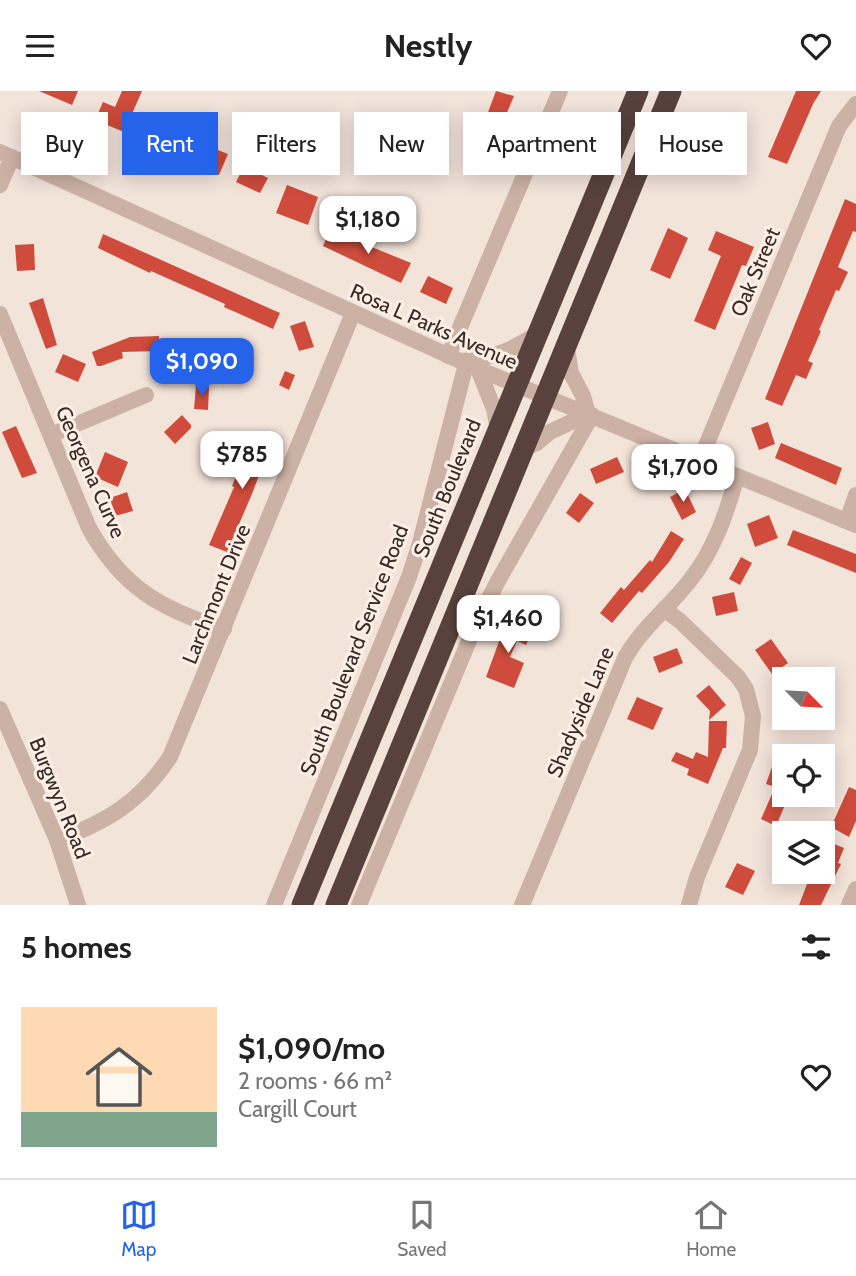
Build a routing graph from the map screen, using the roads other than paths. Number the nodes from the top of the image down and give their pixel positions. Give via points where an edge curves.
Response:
1 (560, 91) edge
2 (638, 91) edge
3 (671, 91) edge
4 (856, 104) edge
5 (6, 155) edge
6 (0, 185) edge
7 (353, 313) junction
8 (0, 314) edge
9 (538, 333) junction
10 (567, 349) junction
11 (463, 363) junction
12 (516, 385) junction
13 (146, 395) dead end
14 (546, 397) junction
15 (590, 414) junction
16 (498, 429) junction
17 (51, 435) junction
18 (524, 448) junction
19 (700, 460) junction
20 (737, 476) junction
21 (856, 495) edge
22 (851, 523) edge
23 (664, 609) junction
24 (224, 629) junction
25 (0, 709) edge
26 (57, 840) junction
27 (856, 889) edge
28 (78, 905) edge
29 (274, 905) edge
30 (302, 905) edge
31 (336, 905) edge
32 (359, 905) edge
33 (522, 905) edge
34 (689, 905) edge
35 (849, 905) edge

1 - 11 street
2 - 9 highway, South Boulevard
3 - 10 highway
4 - 19 street, Oak Street via 839,126
5 - 6 street
5 - 7 street, Rosa L Parks Avenue
7 - 11 street, Rosa L Parks Avenue
7 - 24 street, Larchmont Drive
8 - 17 street, Georgena Curve
9 - 11 street via 499,355
9 - 12 highway, South Boulevard
10 - 14 highway
10 - 15 street via 571,373
11 - 12 street, Rosa L Parks Avenue
11 - 16 street via 494,409
11 - 29 street, South Boulevard Service Road via 409,577
12 - 14 street, Rosa L Parks Avenue
12 - 16 highway, South Boulevard
13 - 17 street
14 - 15 street, Rosa L Parks Avenue
14 - 18 highway
15 - 18 street
15 - 19 street, Rosa L Parks Avenue
15 - 32 street via 478,619
16 - 30 highway, South Boulevard
17 - 24 street, Georgena Curve via 89,528 117,570 156,601
18 - 31 highway
19 - 20 street, Rosa L Parks Avenue
20 - 22 street, Rosa L Parks Avenue
20 - 23 street, Shadyside Lane via 705,557
21 - 22 street
23 - 33 street, Shadyside Lane via 625,658
23 - 34 street via 738,677 753,716 750,750
24 - 26 street, Larchmont Drive via 176,747 156,777 113,815
25 - 26 street, Burgwyn Road
26 - 28 street, Burgwyn Road
27 - 35 street

